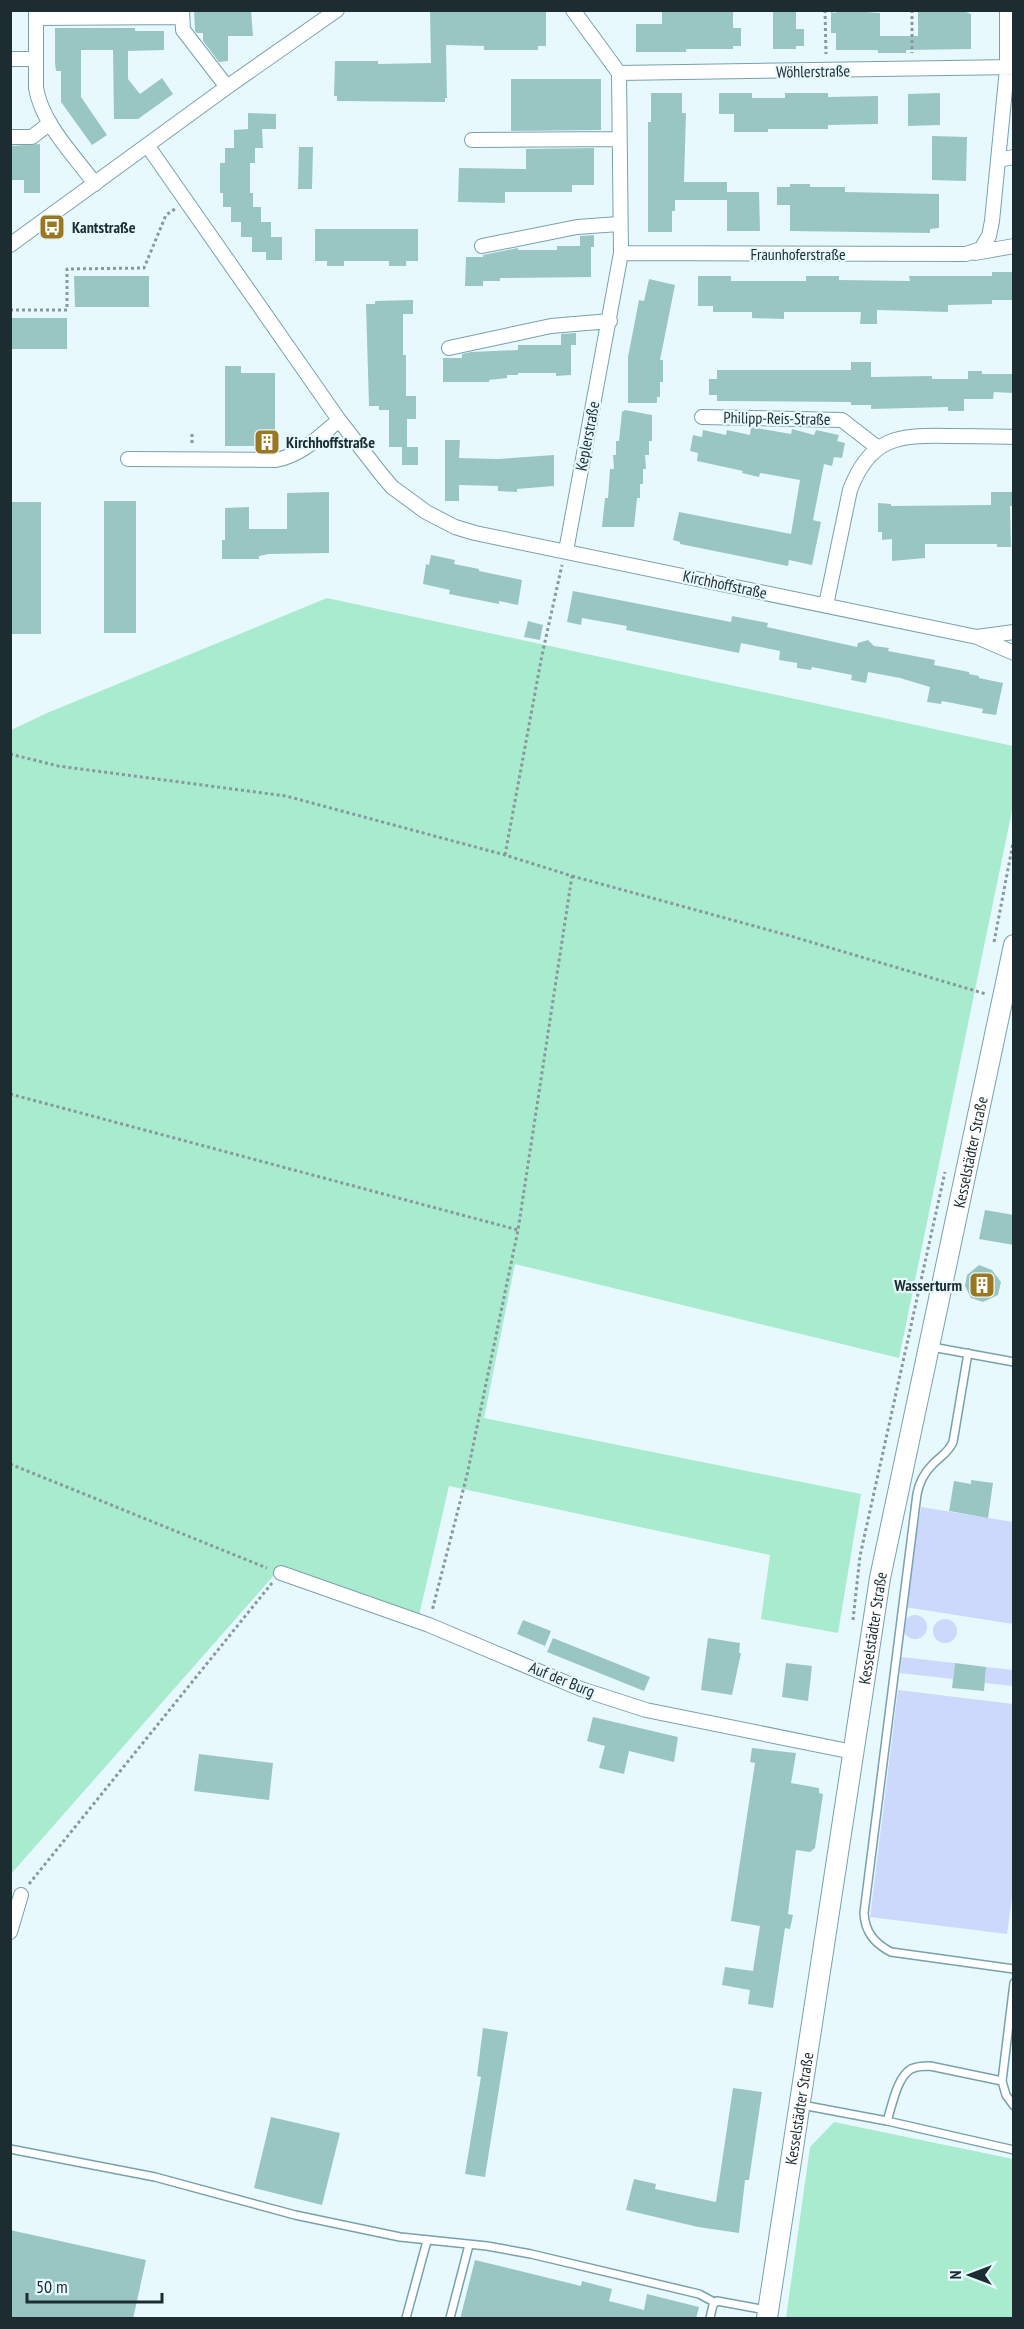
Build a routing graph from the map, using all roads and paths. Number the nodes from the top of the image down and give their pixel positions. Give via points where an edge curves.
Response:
1 (338, 10) edge
2 (573, 10) edge
3 (825, 10) edge
4 (912, 10) edge
5 (1007, 10) edge
6 (36, 14) edge
7 (182, 14) edge
8 (36, 58) junction
9 (10, 59) edge
10 (1010, 68) edge
11 (912, 70) junction
12 (826, 71) junction
13 (619, 73) junction
14 (227, 87) junction
15 (50, 123) junction
16 (10, 137) edge
17 (619, 139) junction
18 (472, 140) dead end
19 (147, 145) junction
20 (1014, 156) edge
21 (998, 160) junction
22 (95, 184) junction
23 (186, 202) junction
24 (619, 224) junction
25 (10, 245) edge
26 (482, 246) dead end
27 (1014, 246) edge
28 (621, 253) junction
29 (975, 253) junction
30 (10, 310) edge
31 (609, 321) junction
32 (449, 348) dead end
33 (702, 417) dead end
34 (339, 420) junction
35 (1014, 437) edge
36 (878, 448) junction
37 (128, 459) dead end
38 (566, 551) junction
39 (826, 605) junction
40 (1014, 632) edge
41 (977, 637) junction
42 (1014, 653) edge
43 (10, 754) edge
44 (505, 855) junction
45 (572, 876) junction
46 (1014, 945) edge
47 (1004, 995) junction
48 (10, 1094) edge
49 (518, 1230) junction
50 (929, 1346) junction
51 (968, 1353) junction
52 (1014, 1362) edge
53 (10, 1464) edge
54 (281, 1573) junction
55 (429, 1625) junction
56 (853, 1752) junction
57 (21, 1895) joint
58 (10, 1932) edge
59 (1014, 1970) edge
60 (1014, 1983) edge
61 (1002, 2081) junction
62 (800, 2104) junction
63 (1014, 2106) edge
64 (887, 2121) junction
65 (10, 2149) edge
66 (1014, 2150) edge
67 (427, 2241) junction
68 (469, 2245) junction
69 (714, 2302) junction
70 (768, 2315) edge
71 (406, 2319) edge
72 (450, 2319) edge
73 (710, 2319) edge

1 - 14 street
2 - 13 street
3 - 12 path
4 - 11 path
5 - 10 street
6 - 7 street
6 - 8 street
7 - 14 street via 183,30
8 - 9 street
8 - 15 street via 38,100
10 - 11 street, Wöhlerstraße
10 - 21 street
11 - 12 street, Wöhlerstraße
12 - 13 street, Wöhlerstraße
13 - 17 street, Keplerstraße
14 - 19 street
15 - 16 street via 32,137
15 - 22 street
17 - 18 street
17 - 24 street, Keplerstraße
19 - 22 street
19 - 23 street, Kirchhoffstraße
20 - 21 street
21 - 29 street via 989,236
22 - 25 street
23 - 30 path via 166,215 144,268 67,269 67,310
23 - 34 street, Kirchhoffstraße
24 - 26 street via 577,227
24 - 28 street, Keplerstraße
27 - 29 street, Fraunhoferstraße
28 - 29 street, Fraunhoferstraße
28 - 31 street, Keplerstraße
31 - 32 street via 551,326
31 - 38 street, Keplerstraße
33 - 36 street, Philipp-Reis-Straße via 843,420
34 - 37 street via 294,455 276,460
34 - 38 street, Kirchhoffstraße via 392,487 426,512 474,533
35 - 36 street via 909,436
36 - 39 street via 857,472 850,490
38 - 39 street, Kirchhoffstraße
38 - 44 path
39 - 41 street, Kirchhoffstraße
40 - 41 street, Kirchhoffstraße
41 - 42 street, Kirchhoffstraße
43 - 44 path via 58,766 286,796
44 - 45 path
45 - 47 path via 984,994
45 - 49 path
46 - 47 main road, Kesselstädter Straße
47 - 50 main road, Kesselstädter Straße
48 - 49 path
49 - 55 path via 467,1475
50 - 51 lane
50 - 56 main road, Kesselstädter Straße via 880,1578
51 - 52 lane
51 - 59 lane via 953,1442 919,1483 864,1913 869,1933 877,1944 891,1952
53 - 54 path
54 - 55 street, Auf der Burg
54 - 57 path
55 - 56 street, Auf der Burg via 581,1689 646,1710
56 - 62 main road, Kesselstädter Straße
57 - 58 street
60 - 61 lane
61 - 63 lane
61 - 64 lane via 919,2066 909,2070 901,2081
62 - 64 lane
62 - 70 main road, Kesselstädter Straße
64 - 66 lane
65 - 67 lane via 155,2177 295,2215
67 - 68 lane
67 - 71 lane
68 - 69 lane via 531,2254 699,2294
68 - 72 lane
69 - 70 lane
69 - 73 lane

